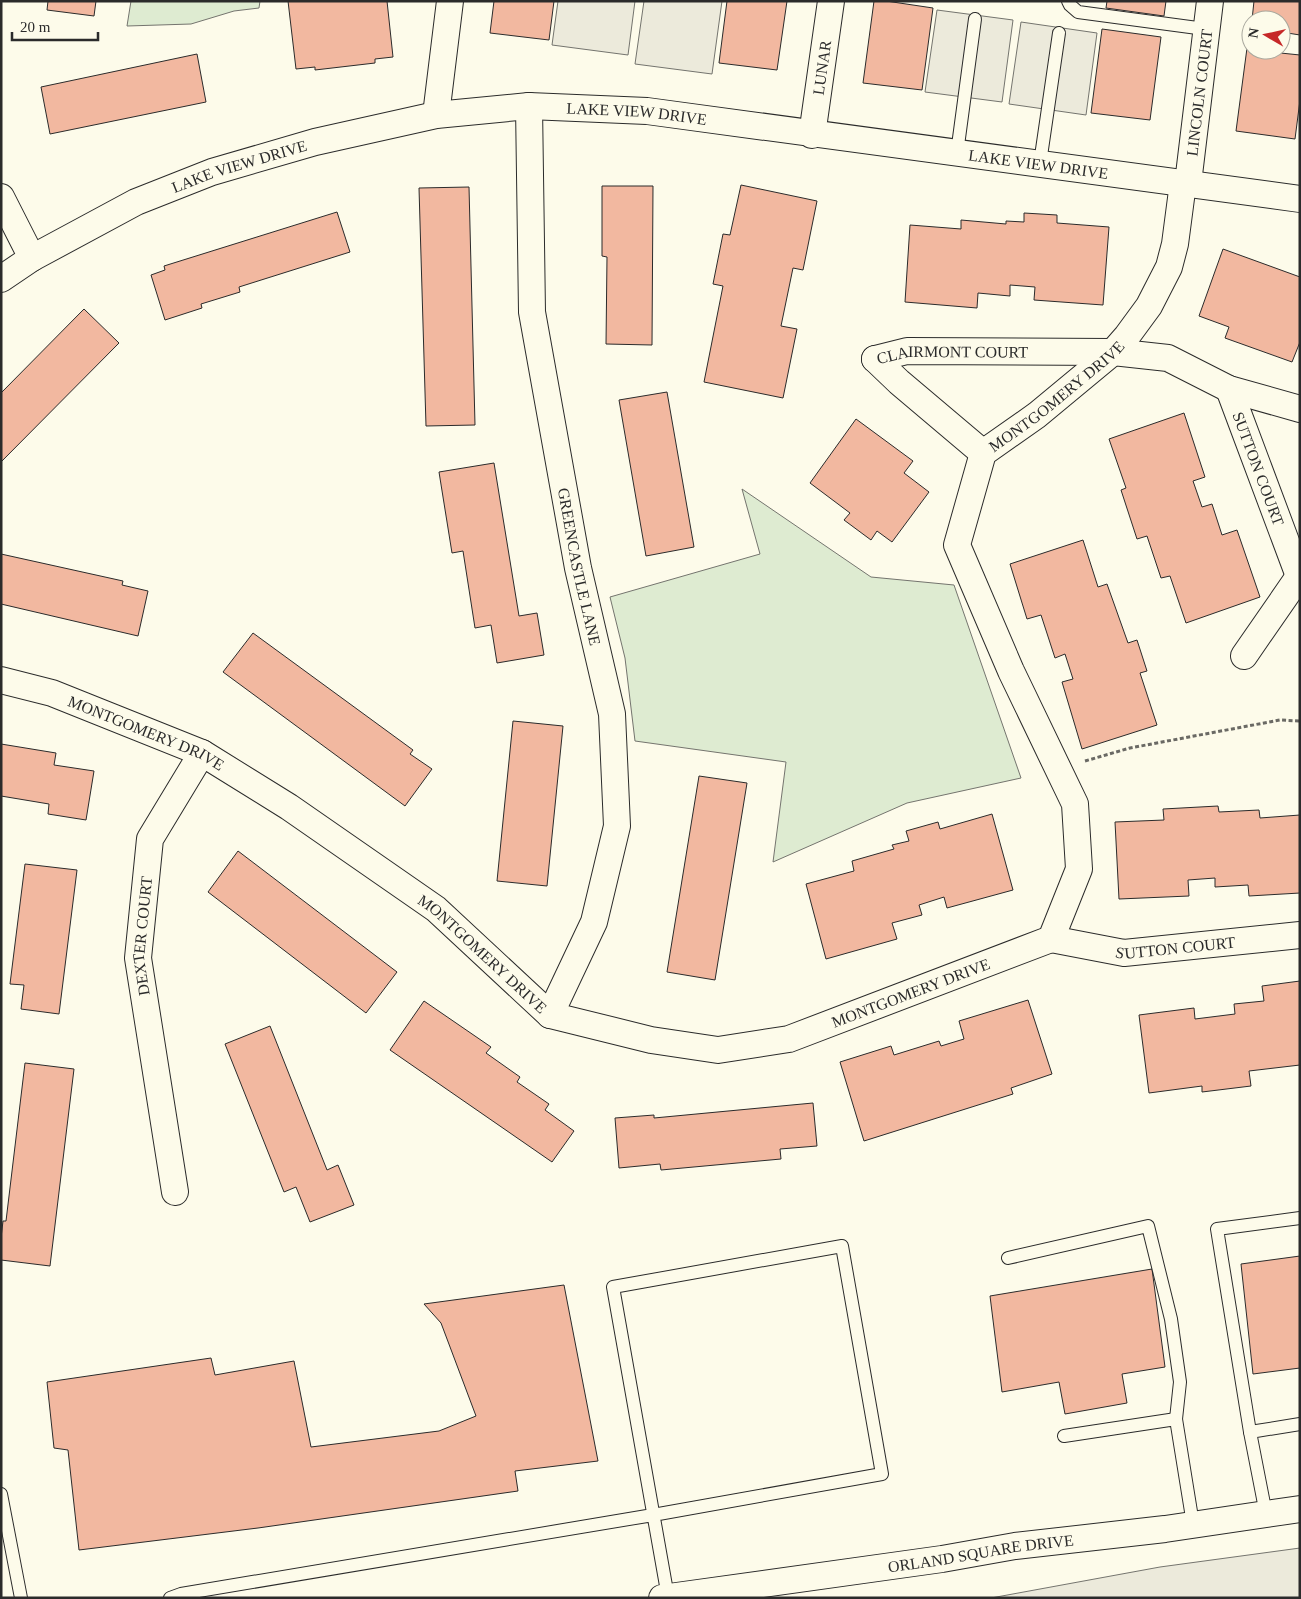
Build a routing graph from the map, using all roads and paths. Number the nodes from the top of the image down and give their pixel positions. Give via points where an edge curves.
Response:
1 (450, 1) edge
2 (831, 1) edge
3 (1068, 1) edge
4 (1210, 1) edge
5 (975, 19) dead end
6 (1205, 30) junction
7 (1059, 33) dead end
8 (529, 106) junction
9 (436, 114) junction
10 (812, 135) junction
11 (957, 153) junction
12 (1040, 163) junction
13 (1186, 183) junction
14 (1, 197) edge
15 (1300, 200) edge
16 (32, 258) junction
17 (1, 278) edge
18 (1113, 352) junction
19 (1229, 389) junction
20 (1300, 409) edge
21 (983, 453) junction
22 (1300, 576) edge
23 (1244, 656) dead end
24 (1, 680) edge
25 (1300, 721) edge
26 (202, 753) junction
27 (1059, 770) junction
28 (1300, 935) edge
29 (1051, 939) junction
30 (550, 1015) junction
31 (175, 1192) dead end
32 (1300, 1218) edge
33 (1008, 1258) dead end
34 (1176, 1419) junction
35 (1300, 1424) edge
36 (1250, 1432) junction
37 (1064, 1436) dead end
38 (1, 1494) edge
39 (1300, 1509) edge
40 (1266, 1514) junction
41 (653, 1515) junction
42 (1193, 1524) junction
43 (665, 1597) edge
44 (21, 1598) edge
45 (170, 1598) edge

1 - 9 street
2 - 10 street, LUNAR
3 - 6 lane via 1078,12
4 - 6 street, LINCOLN COURT
5 - 11 lane
6 - 13 street, LINCOLN COURT
7 - 12 lane
8 - 9 street, LAKE VIEW DRIVE
8 - 10 street, LAKE VIEW DRIVE via 647,111
8 - 30 street, GREENCASTLE LANE via 532,312 578,568 612,714 617,826 594,922
9 - 16 street, LAKE VIEW DRIVE via 315,142 212,172 136,202
10 - 11 street, LAKE VIEW DRIVE
11 - 12 street, LAKE VIEW DRIVE
12 - 13 street, LAKE VIEW DRIVE
13 - 15 street, LAKE VIEW DRIVE
13 - 18 street, MONTGOMERY DRIVE via 1169,267 1149,306
14 - 16 street
16 - 17 street, LAKE VIEW DRIVE
18 - 19 street, SUTTON COURT via 1168,358
18 - 21 street, MONTGOMERY DRIVE via 1037,415
18 - 21 street, CLAIRMONT COURT via 906,351 875,359
19 - 20 street, SUTTON COURT
19 - 22 street, SUTTON COURT
21 - 27 street, MONTGOMERY DRIVE via 957,545 1011,671
22 - 23 street, SUTTON COURT
24 - 26 street, MONTGOMERY DRIVE via 52,693
25 - 27 path via 1280,720 1130,748
26 - 30 street, MONTGOMERY DRIVE via 289,807 436,909
26 - 31 street, DEXTER COURT via 150,839 138,958
27 - 29 street, MONTGOMERY DRIVE via 1075,804 1079,869
28 - 29 street, SUTTON COURT via 1124,953
29 - 30 street, MONTGOMERY DRIVE via 789,1039 718,1050 651,1040
32 - 36 lane via 1217,1229
33 - 34 lane via 1148,1226 1172,1319 1180,1382
34 - 37 lane
34 - 42 lane
35 - 36 lane
36 - 40 lane
38 - 44 lane
39 - 40 street, ORLAND SQUARE DRIVE
40 - 42 street, ORLAND SQUARE DRIVE
41 - 41 lane via 613,1287 842,1246 882,1474
41 - 43 lane
41 - 45 lane
42 - 43 street, ORLAND SQUARE DRIVE via 1015,1546

